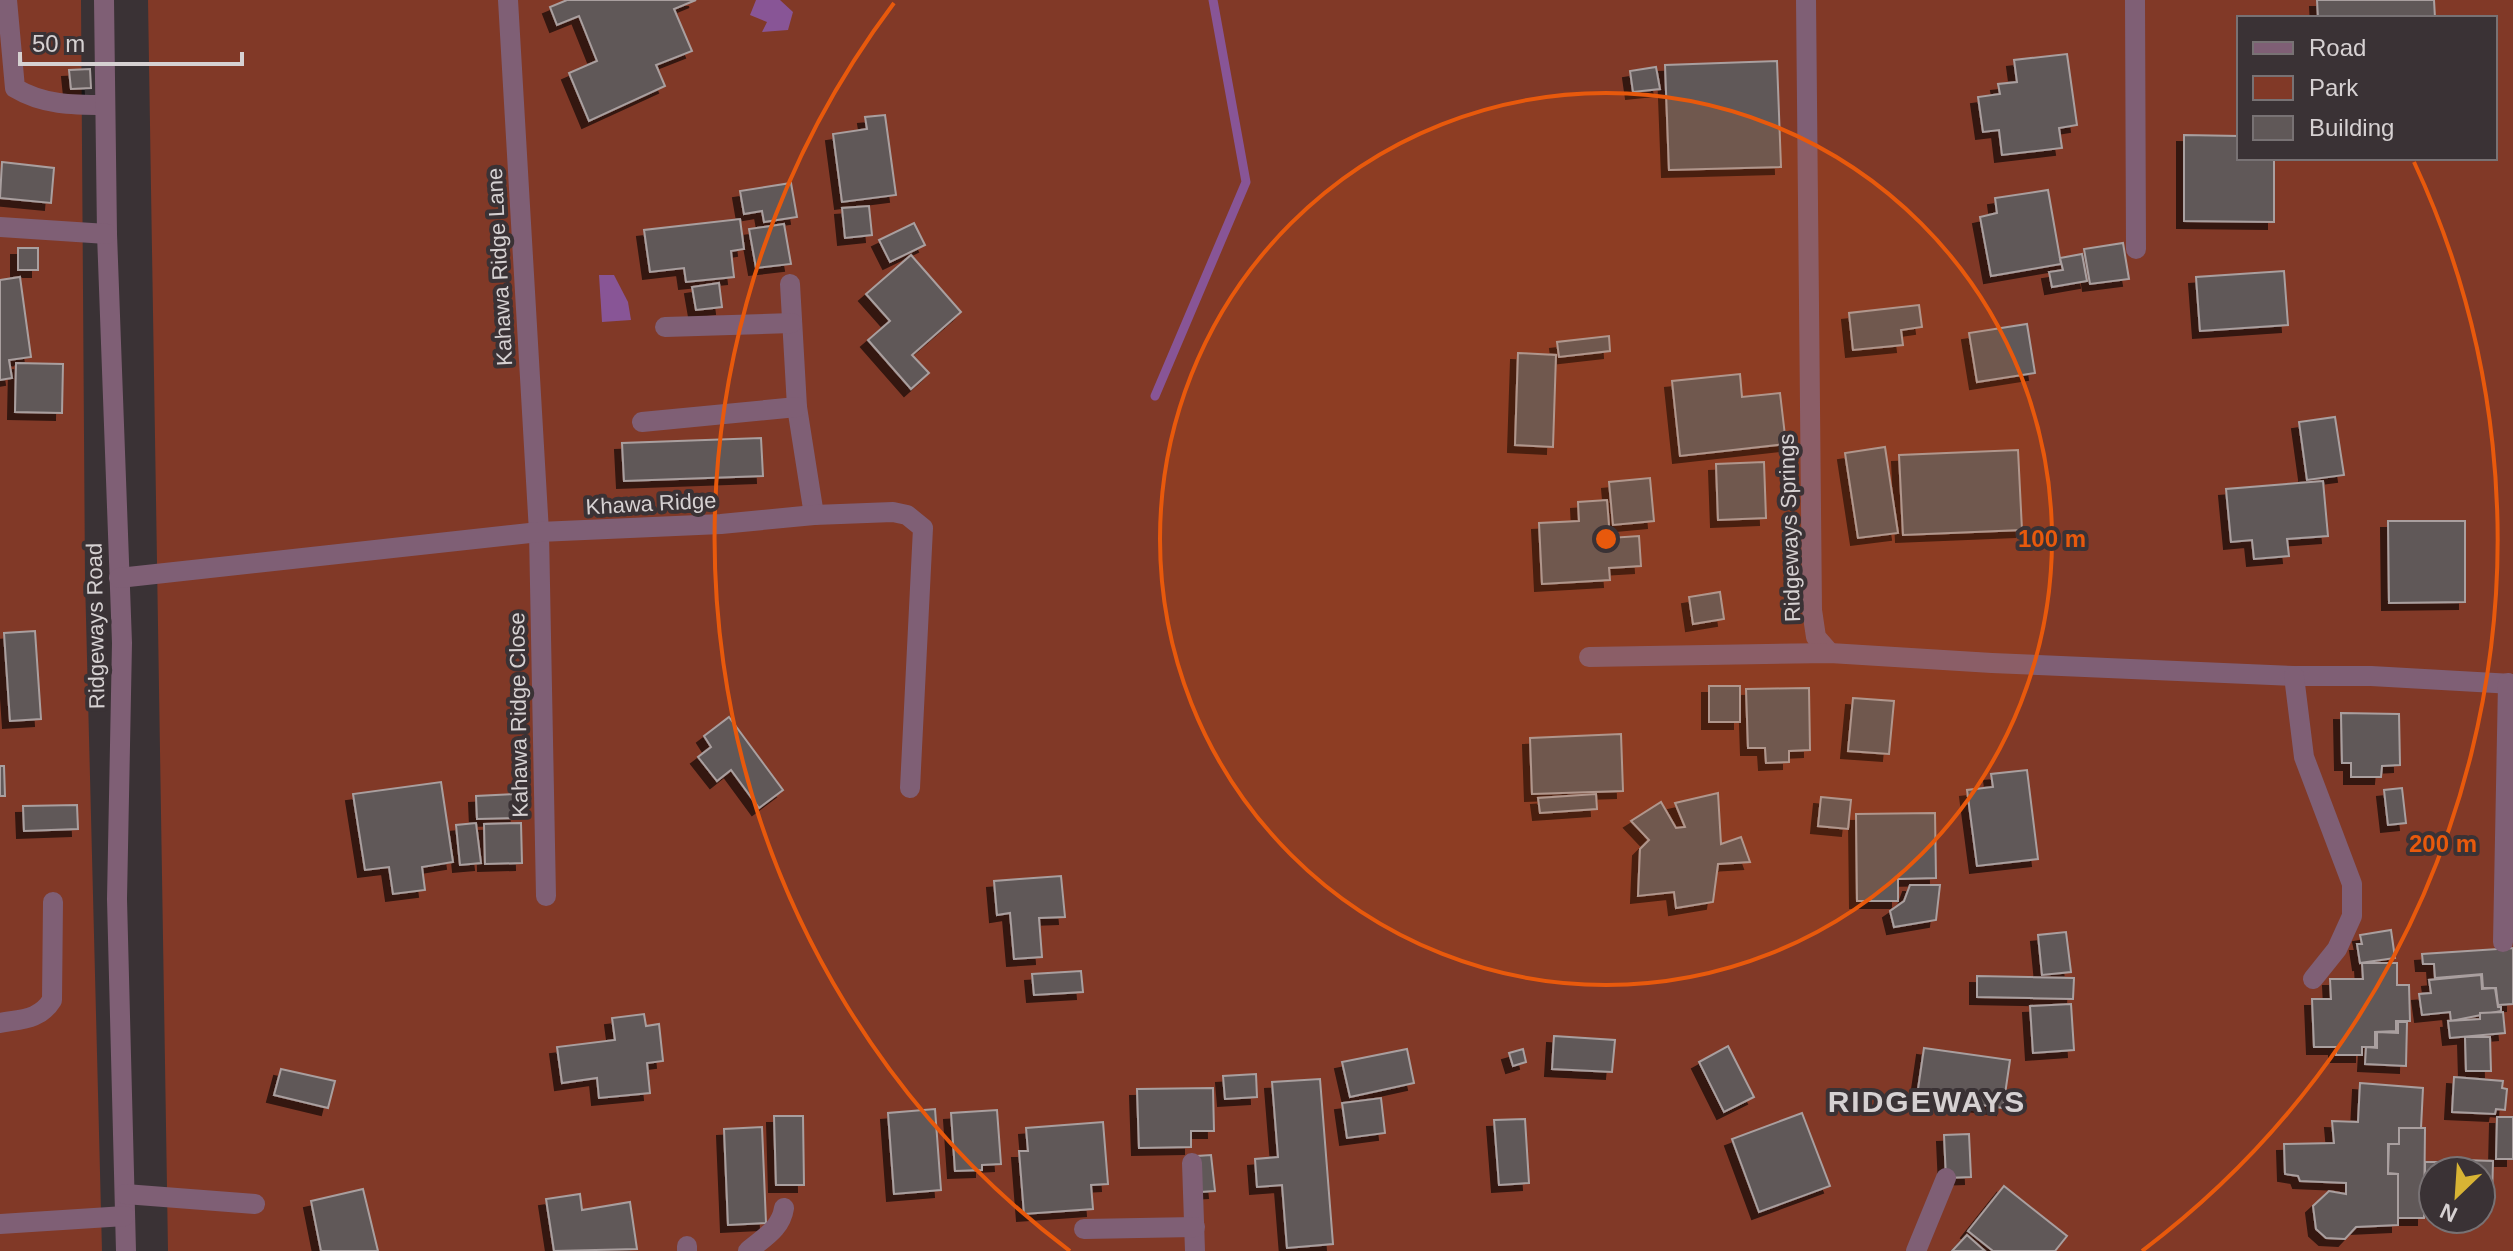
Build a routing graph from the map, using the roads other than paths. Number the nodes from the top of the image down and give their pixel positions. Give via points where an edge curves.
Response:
1 (7, 0) edge
2 (104, 0) edge
3 (508, 0) edge
4 (1806, 0) edge
5 (2135, 0) edge
6 (105, 105) junction
7 (0, 227) edge
8 (107, 234) junction
9 (2136, 249) dead end
10 (790, 284) dead end
11 (792, 323) junction
12 (665, 327) dead end
13 (797, 407) junction
14 (642, 422) dead end
15 (814, 515) junction
16 (539, 532) junction
17 (119, 578) junction
18 (1830, 653) junction
19 (1589, 657) dead end
20 (2294, 676) junction
21 (2510, 684) edge
22 (910, 788) dead end
23 (546, 896) dead end
24 (53, 902) dead end
25 (2503, 942) dead end
26 (2313, 979) dead end
27 (0, 1023) edge
28 (1192, 1163) dead end
29 (1946, 1178) dead end
30 (125, 1194) junction
31 (255, 1204) dead end
32 (784, 1208) dead end
33 (125, 1216) junction
34 (0, 1224) edge
35 (1195, 1227) junction
36 (1084, 1229) dead end
37 (126, 1251) edge
38 (748, 1251) edge
39 (1195, 1251) edge
40 (1916, 1251) edge

1 - 6 street via 15,88 34,99
2 - 6 street, Ridgeways Road
3 - 16 street, Kahawa Ridge Lane
4 - 18 street, Ridgeways Springs via 1812,610 1816,637
5 - 9 street
6 - 8 street, Ridgeways Road
7 - 8 street
8 - 17 street, Ridgeways Road
10 - 11 street
11 - 12 street
11 - 13 street
13 - 14 street
13 - 15 street
15 - 16 street, Khawa Ridge
15 - 22 street, Khawa Ridge via 893,512 923,528
16 - 17 street, Khawa Ridge
16 - 23 street, Kahawa Ridge Close
17 - 30 street, Ridgeways Road via 117,899
18 - 19 street
18 - 20 street
20 - 21 street
20 - 26 street via 2304,757 2352,884 2352,916 2337,949
21 - 25 street
24 - 27 street via 52,1000 36,1017
28 - 35 street
29 - 40 street
30 - 31 street
30 - 33 street, Ridgeways Road
32 - 38 street via 776,1228
33 - 34 street
33 - 37 street, Ridgeways Road
35 - 36 street
35 - 39 street

